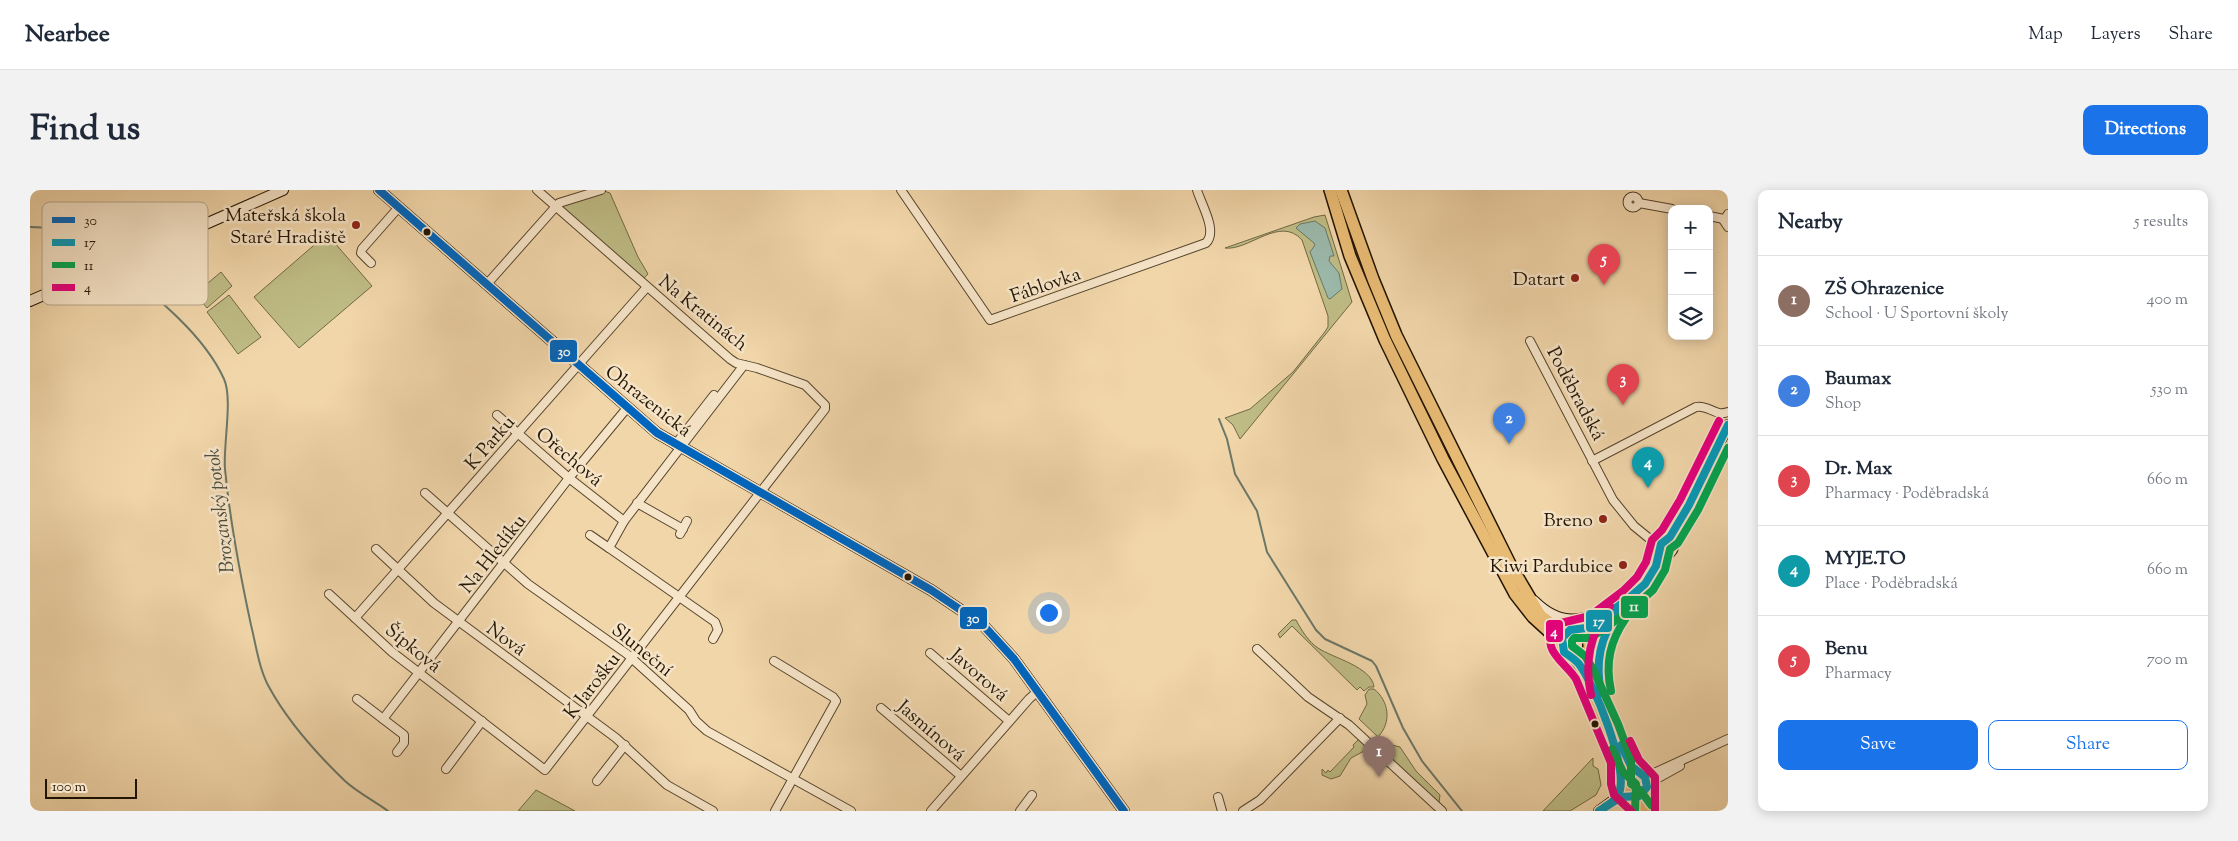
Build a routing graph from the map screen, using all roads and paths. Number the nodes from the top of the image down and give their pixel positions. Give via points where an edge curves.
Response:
1 (283, 190) edge
2 (379, 190) edge
3 (537, 190) edge
4 (601, 190) edge
5 (902, 190) edge
6 (1197, 190) edge
7 (1330, 190) edge
8 (1341, 190) edge
9 (1639, 203) dead end
10 (555, 206) junction
11 (399, 207) junction
12 (1668, 208) edge
13 (1713, 217) edge
14 (1727, 220) edge
15 (208, 223) edge
16 (371, 263) dead end
17 (487, 284) junction
18 (647, 287) junction
19 (42, 296) edge
20 (30, 301) edge
21 (1530, 341) dead end
22 (578, 364) junction
23 (740, 364) junction
24 (627, 408) junction
25 (1728, 412) edge
26 (497, 415) dead end
27 (1728, 425) edge
28 (518, 434) junction
29 (677, 446) junction
30 (1592, 460) junction
31 (569, 478) junction
32 (425, 493) dead end
33 (760, 493) junction
34 (637, 503) junction
35 (448, 514) junction
36 (624, 520) junction
37 (687, 521) dead end
38 (590, 536) dead end
39 (1666, 546) junction
40 (609, 548) junction
41 (376, 549) dead end
42 (504, 564) junction
43 (398, 570) junction
44 (1522, 586) junction
45 (329, 594) dead end
46 (680, 597) junction
47 (1628, 600) junction
48 (355, 618) junction
49 (458, 622) junction
50 (1576, 629) junction
51 (713, 639) dead end
52 (1561, 646) junction
53 (1590, 646) junction
54 (1258, 648) dead end
55 (930, 653) dead end
56 (1572, 657) junction
57 (632, 659) junction
58 (774, 661) dead end
59 (419, 673) junction
60 (1038, 691) junction
61 (357, 699) dead end
62 (1603, 700) junction
63 (881, 708) dead end
64 (587, 717) junction
65 (1340, 718) junction
66 (383, 719) junction
67 (1009, 721) junction
68 (482, 722) junction
69 (1728, 738) edge
70 (625, 745) junction
71 (1707, 749) junction
72 (398, 752) dead end
73 (446, 769) dead end
74 (545, 770) joint
75 (1640, 773) junction
76 (961, 776) junction
77 (793, 779) junction
78 (596, 781) dead end
79 (1646, 789) junction
80 (1626, 790) junction
81 (1032, 795) dead end
82 (1218, 798) dead end
83 (713, 811) edge
84 (775, 811) edge
85 (851, 811) edge
86 (931, 811) edge
87 (1020, 811) edge
88 (1124, 811) edge
89 (1222, 811) edge
90 (1243, 811) edge
91 (1442, 811) edge
92 (1599, 811) edge
93 (1644, 811) edge

1 - 15 street
2 - 11 street, Ohrazenická
3 - 10 street, Na Kratinách
4 - 10 street
5 - 6 street, Fáblovka via 990,320 1206,242 1210,229
7 - 52 main road via 1361,284 1416,406 1515,594 1532,617
8 - 44 main road via 1372,279 1396,335
9 - 12 street
10 - 17 street
10 - 18 street, Na Kratinách
11 - 16 street via 362,249 361,254
11 - 17 street, Ohrazenická
13 - 14 street
17 - 22 street, Ohrazenická
18 - 22 street, K Parku
18 - 23 street, Na Kratinách
19 - 20 street
21 - 30 street, Poděbradská
22 - 24 street, Ohrazenická
22 - 28 street, K Parku
23 - 29 street
23 - 33 street, Na Kratinách via 805,386 826,407
24 - 29 street, Ohrazenická
24 - 31 street, Na Hledíku
25 - 30 street, Poděbradská via 1718,414 1696,407
26 - 28 street, Ořechová
27 - 39 street
28 - 31 street, Ořechová
28 - 35 street, K Parku
29 - 33 street, Ohrazenická
29 - 34 street
30 - 39 street, Poděbradská via 1625,516 1640,531
31 - 36 street, Ořechová
31 - 42 street, Na Hledíku
32 - 35 street, Sluneční
33 - 46 street, K Jarošku
33 - 60 street, Ohrazenická via 964,611 994,634
34 - 36 street
34 - 37 street via 681,531
35 - 42 street, Sluneční
35 - 43 street, K Parku
36 - 40 street
38 - 40 street
39 - 47 street via 1651,576
40 - 46 street
41 - 43 street, Nová
42 - 49 street, Na Hledíku
42 - 57 street, Sluneční
43 - 48 street, K Parku
43 - 49 street, Nová
44 - 47 street via 1541,608 1568,620 1591,618
44 - 50 main road via 1543,619 1555,626
45 - 48 street, Šípková
46 - 51 street via 717,624 718,630
46 - 57 street, K Jarošku
47 - 50 street via 1591,626
47 - 53 street via 1598,630
47 - 62 street via 1608,627 1598,650 1598,681
48 - 59 street, Šípková
49 - 59 street, Na Hledíku
49 - 64 street, Nová
50 - 52 main road via 1563,636
50 - 53 main road via 1589,636
52 - 56 main road
53 - 56 main road via 1582,656
53 - 62 main road via 1589,667
54 - 65 street via 1308,697
55 - 67 street, Javorová
56 - 80 main road via 1582,668 1620,758
57 - 64 street, K Jarošku
57 - 77 street, Sluneční via 689,710 707,731
58 - 77 street via 836,701
59 - 66 street, Na Hledíku
59 - 68 street, Šípková
60 - 67 street
60 - 88 street, Ohrazenická
61 - 66 street
62 - 75 main road via 1626,757
63 - 76 street, Jasmínová
64 - 70 street, Nová
64 - 74 street, K Jarošku
65 - 90 street via 1260,800
65 - 91 street
66 - 72 street via 404,735 404,743
67 - 76 street
68 - 73 street
68 - 74 street, Šípková
69 - 71 street
70 - 78 street
70 - 83 street, Nová via 667,785
71 - 75 street via 1652,774
71 - 79 street via 1653,780
75 - 79 main road via 1646,780
75 - 80 main road via 1627,773
76 - 86 street
77 - 84 street
77 - 85 street, Sluneční
79 - 80 main road via 1640,796
79 - 93 main road
80 - 92 street
80 - 93 main road
81 - 87 street
82 - 89 street

